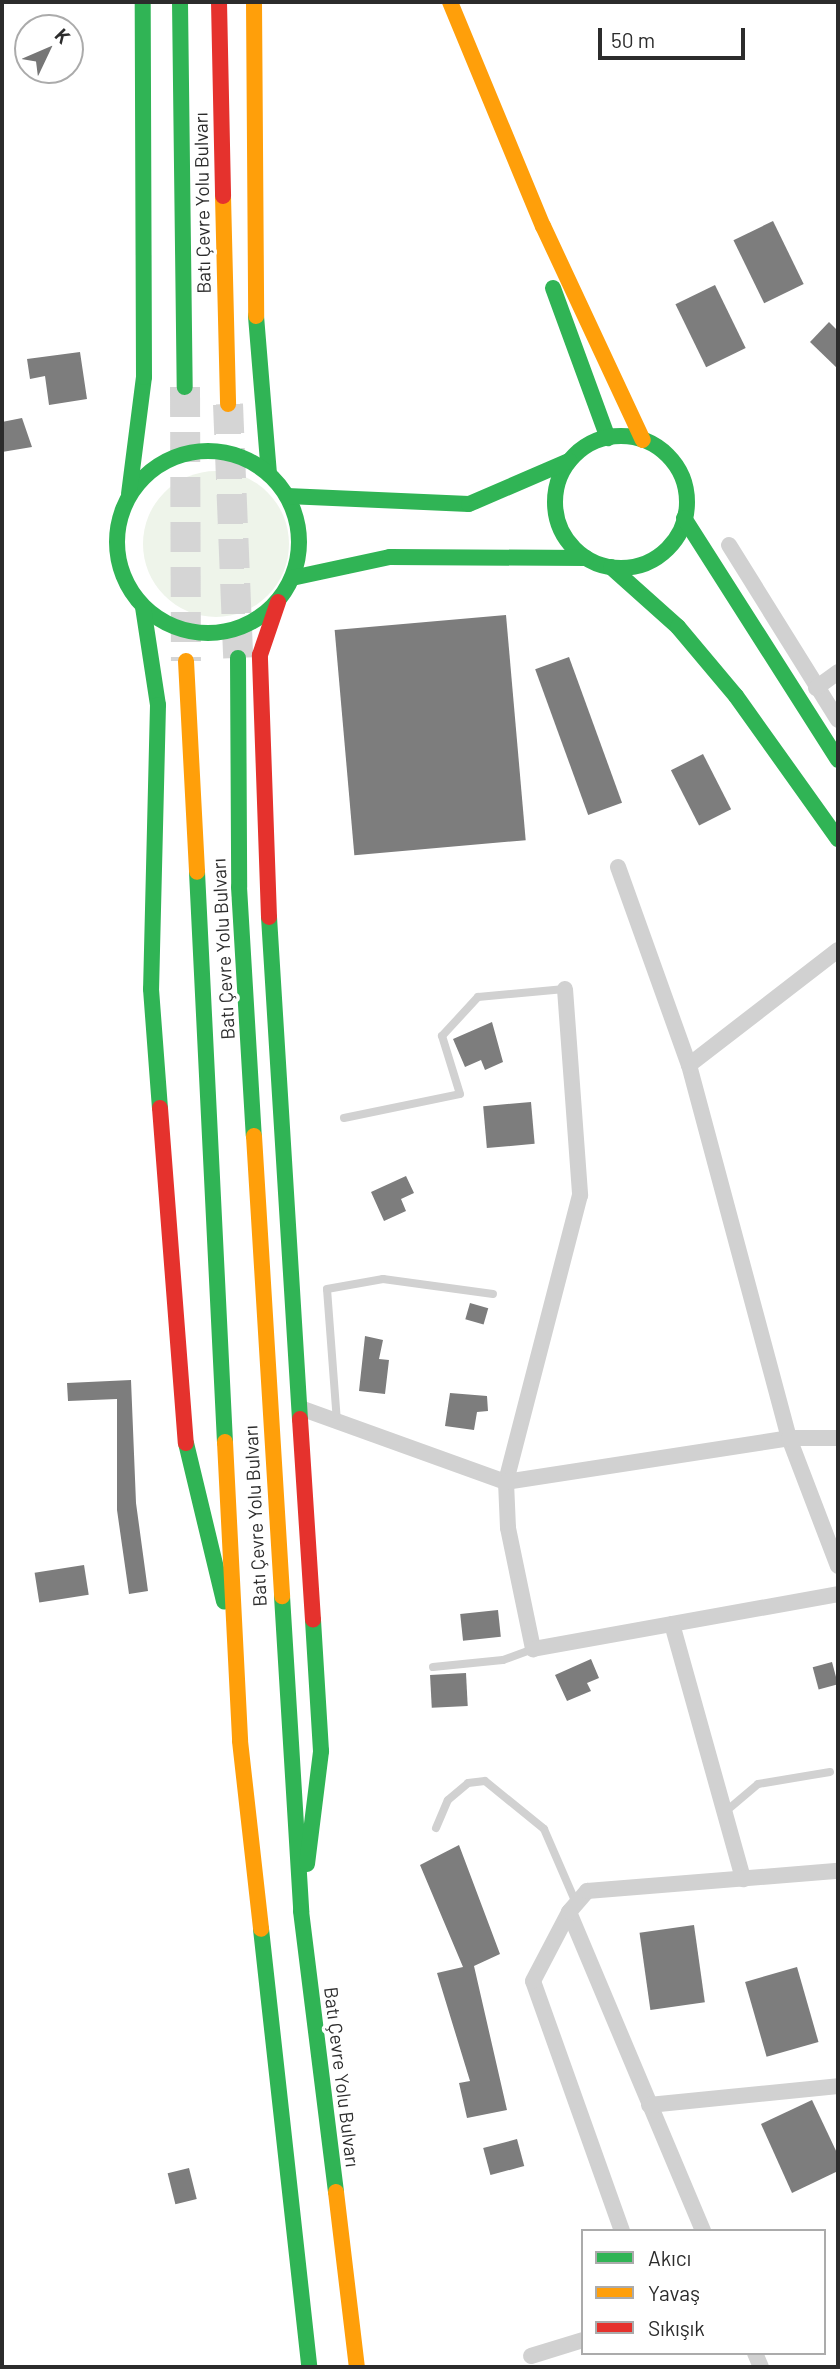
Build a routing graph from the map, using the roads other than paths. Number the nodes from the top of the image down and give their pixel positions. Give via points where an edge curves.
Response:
1 (143, 2) edge
2 (180, 2) edge
3 (219, 2) edge
4 (254, 2) edge
5 (436, 2) edge
6 (450, 2) edge
7 (185, 387) tunnel mouth
8 (228, 404) tunnel mouth
9 (608, 438) junction
10 (643, 440) junction
11 (569, 461) junction
12 (270, 474) junction
13 (129, 495) junction
14 (287, 496) junction
15 (684, 518) junction
16 (729, 545) dead end
17 (586, 558) junction
18 (611, 567) junction
19 (292, 578) junction
20 (278, 602) junction
21 (143, 607) junction
22 (238, 658) tunnel mouth
23 (186, 661) tunnel mouth
24 (838, 672) edge
25 (816, 688) junction
26 (838, 720) edge
27 (838, 760) edge
28 (838, 839) edge
29 (618, 867) dead end
30 (838, 950) edge
31 (565, 989) joint
32 (689, 1065) junction
33 (344, 1118) dead end
34 (493, 1294) dead end
35 (303, 1409) junction
36 (337, 1422) junction
37 (789, 1438) junction
38 (838, 1438) edge
39 (506, 1482) junction
40 (838, 1566) edge
41 (838, 1594) edge
42 (672, 1624) junction
43 (533, 1650) junction
44 (433, 1667) dead end
45 (241, 1674) junction
46 (830, 1772) dead end
47 (725, 1812) junction
48 (436, 1828) dead end
49 (838, 1871) edge
50 (743, 1879) junction
51 (572, 1908) junction
52 (301, 1911) junction
53 (838, 2087) edge
54 (649, 2105) junction
55 (621, 2229) edge
56 (702, 2229) edge
57 (581, 2341) edge
58 (531, 2356) dead end
59 (309, 2367) edge
60 (357, 2367) edge

1 - 13 main road via 144,377
2 - 7 main road, Batı Çevre Yolu Bulvarı
3 - 8 main road, Batı Çevre Yolu Bulvarı
4 - 12 main road via 256,372
5 - 9 main road via 588,372
6 - 10 main road via 543,226
9 - 10 main road
9 - 11 main road
10 - 15 main road via 675,466 685,491
11 - 14 main road via 469,504
11 - 17 main road via 557,486 556,513 566,539
12 - 13 main road via 234,455 195,451 158,466
12 - 14 main road
13 - 21 main road via 118,523 117,553 126,582
14 - 19 main road via 298,523
15 - 18 main road via 663,553 639,565
15 - 27 main road
16 - 25 street
17 - 18 main road
17 - 19 main road via 390,557
18 - 28 main road via 678,627 736,696
19 - 20 main road
20 - 21 main road via 254,621 206,632 168,624
20 - 35 main road via 260,654 260,776
21 - 45 main road via 159,705 151,989 186,1444
22 - 52 main road, Batı Çevre Yolu Bulvarı via 239,887
23 - 45 main road, Batı Çevre Yolu Bulvarı
24 - 25 street
25 - 26 street
29 - 32 street
30 - 32 street
31 - 33 lane via 478,997 442,1036 460,1094
31 - 39 street via 580,1195
32 - 37 street
34 - 36 lane via 383,1279 327,1289
35 - 36 street
35 - 52 main road via 321,1751
36 - 39 street
37 - 38 street
37 - 39 street
37 - 40 street
39 - 43 street via 508,1528
41 - 42 street
42 - 43 street
42 - 47 street
43 - 44 lane via 503,1660
45 - 59 main road, Batı Çevre Yolu Bulvarı via 240,1741
46 - 47 lane via 758,1784
47 - 50 street
48 - 51 lane via 448,1800 468,1783 485,1781 544,1829
49 - 50 street
50 - 51 street via 587,1891
51 - 54 street
51 - 55 street via 533,1981
52 - 60 main road, Batı Çevre Yolu Bulvarı
53 - 54 street
54 - 56 street
57 - 58 street

